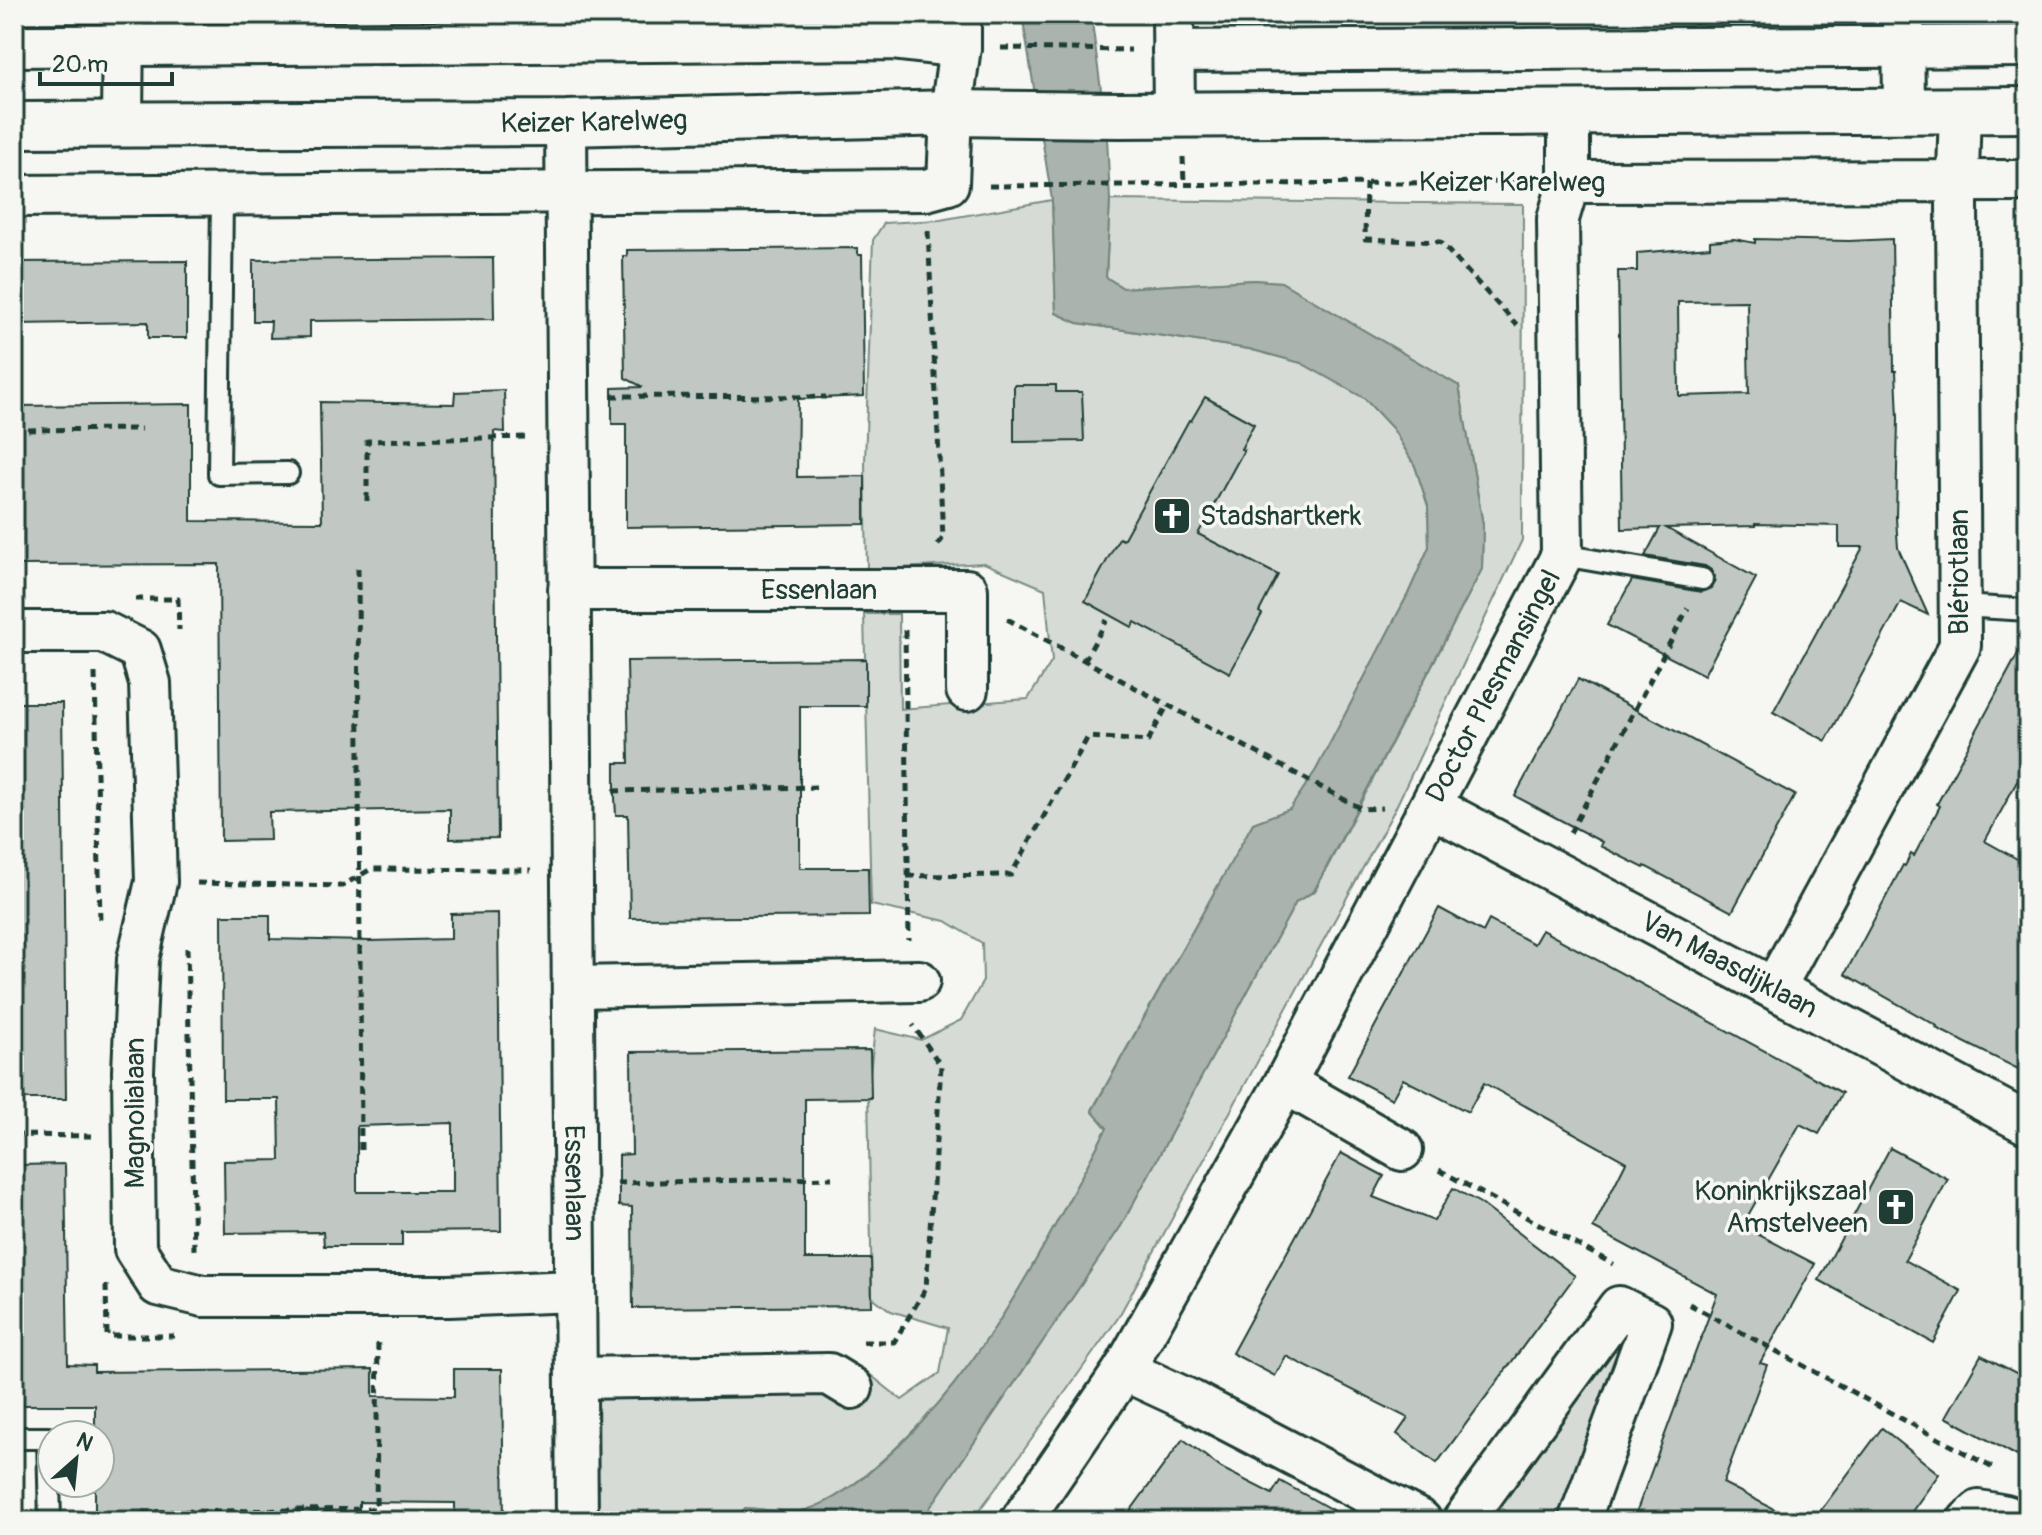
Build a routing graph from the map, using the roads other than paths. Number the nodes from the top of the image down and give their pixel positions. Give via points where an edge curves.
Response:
1 (123, 30) edge
2 (960, 31) edge
3 (1904, 31) edge
4 (1173, 32) edge
5 (14, 46) edge
6 (2028, 46) edge
7 (1904, 110) junction
8 (1960, 110) junction
9 (2028, 110) edge
10 (972, 114) junction
11 (1174, 114) junction
12 (1569, 114) junction
13 (566, 123) junction
14 (122, 124) junction
15 (14, 125) edge
16 (2028, 181) edge
17 (1569, 182) junction
18 (1957, 182) junction
19 (566, 194) junction
20 (14, 196) edge
21 (222, 196) junction
22 (288, 473) dead end
23 (1562, 555) junction
24 (1702, 579) road end
25 (569, 590) junction
26 (1961, 606) junction
27 (2028, 610) edge
28 (14, 632) edge
29 (967, 690) dead end
30 (1431, 806) junction
31 (919, 981) dead end
32 (573, 987) junction
33 (1775, 987) junction
34 (1285, 1083) junction
35 (2028, 1124) edge
36 (1402, 1150) road end
37 (575, 1291) junction
38 (1124, 1370) junction
39 (576, 1378) junction
40 (852, 1388) dead end
41 (14, 1438) edge
42 (50, 1521) edge
43 (577, 1521) edge
44 (1021, 1521) edge
45 (1421, 1521) edge
46 (1463, 1521) edge
47 (1579, 1521) edge
48 (1968, 1521) edge
49 (2008, 1521) edge

1 - 2 street via 891,39
1 - 5 street
1 - 14 street
2 - 10 street
3 - 4 street
3 - 6 street
3 - 7 street
4 - 11 street
7 - 8 main road, Keizer Karelweg
7 - 12 main road, Keizer Karelweg
8 - 9 main road, Keizer Karelweg
8 - 18 street, Blériotlaan
10 - 11 main road, Keizer Karelweg
10 - 13 main road, Keizer Karelweg
10 - 19 street via 937,187
11 - 12 main road, Keizer Karelweg
12 - 17 street, Doctor Plesmansingel
13 - 14 main road, Keizer Karelweg
13 - 19 street, Essenlaan
14 - 15 main road, Keizer Karelweg
16 - 18 street, Keizer Karelweg
17 - 18 street, Keizer Karelweg
17 - 23 street, Doctor Plesmansingel via 1558,219
18 - 26 street, Blériotlaan
19 - 21 street
19 - 25 street, Essenlaan
20 - 21 street
21 - 22 lane via 219,474
23 - 24 lane
23 - 30 street, Doctor Plesmansingel
25 - 29 street, Essenlaan via 967,590
25 - 32 street, Essenlaan
26 - 27 lane
26 - 33 street, Blériotlaan via 1960,646
28 - 37 street, Magnolialaan via 104,632 140,650 150,683 156,882 138,959 133,1137 135,1249 158,1285 203,1296
30 - 33 street, Van Maasdijklaan
30 - 34 street, Doctor Plesmansingel
31 - 32 street
32 - 37 street, Essenlaan
33 - 35 street, Van Maasdijklaan
34 - 36 street
34 - 38 street, Doctor Plesmansingel
37 - 39 street, Essenlaan
38 - 44 street, Doctor Plesmansingel
38 - 45 street
39 - 40 street via 829,1374
39 - 43 street, Essenlaan
41 - 42 lane via 48,1438
46 - 47 street via 1619,1307 1651,1323
48 - 49 street via 1979,1511 2006,1516

